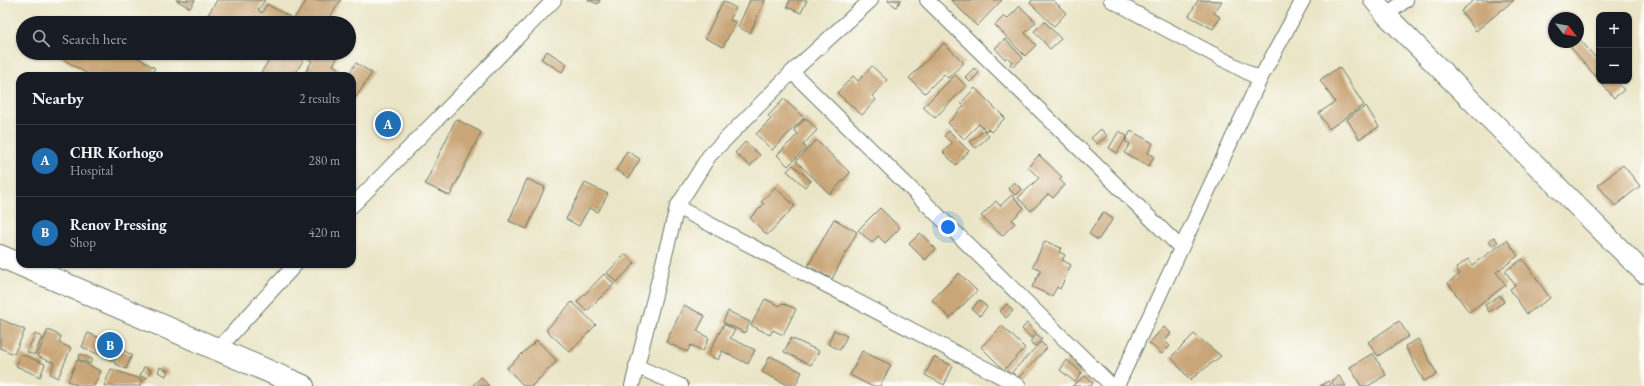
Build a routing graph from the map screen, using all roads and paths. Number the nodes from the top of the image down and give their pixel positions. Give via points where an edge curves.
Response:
1 (554, 0) edge
2 (870, 0) edge
3 (927, 0) edge
4 (1112, 0) edge
5 (1303, 0) edge
6 (1374, 0) edge
7 (1406, 0) edge
8 (1386, 15) junction
9 (792, 72) junction
10 (1260, 79) junction
11 (356, 202) edge
12 (677, 207) junction
13 (1181, 248) junction
14 (0, 256) edge
15 (16, 263) edge
16 (28, 268) edge
17 (292, 268) edge
18 (1644, 273) edge
19 (218, 349) junction
20 (636, 366) junction
21 (303, 386) edge
22 (632, 386) edge
23 (681, 386) edge
24 (1019, 386) edge
25 (1112, 386) edge
26 (1116, 386) edge

1 - 11 street
2 - 9 street
3 - 13 street
4 - 10 street
5 - 10 street
6 - 8 street
7 - 8 street
8 - 18 street
9 - 12 street via 708,156
9 - 25 street
10 - 13 street
12 - 20 street
12 - 24 street
13 - 26 street
14 - 15 main road
16 - 19 main road
17 - 19 street
19 - 21 main road
20 - 22 street
20 - 23 street

